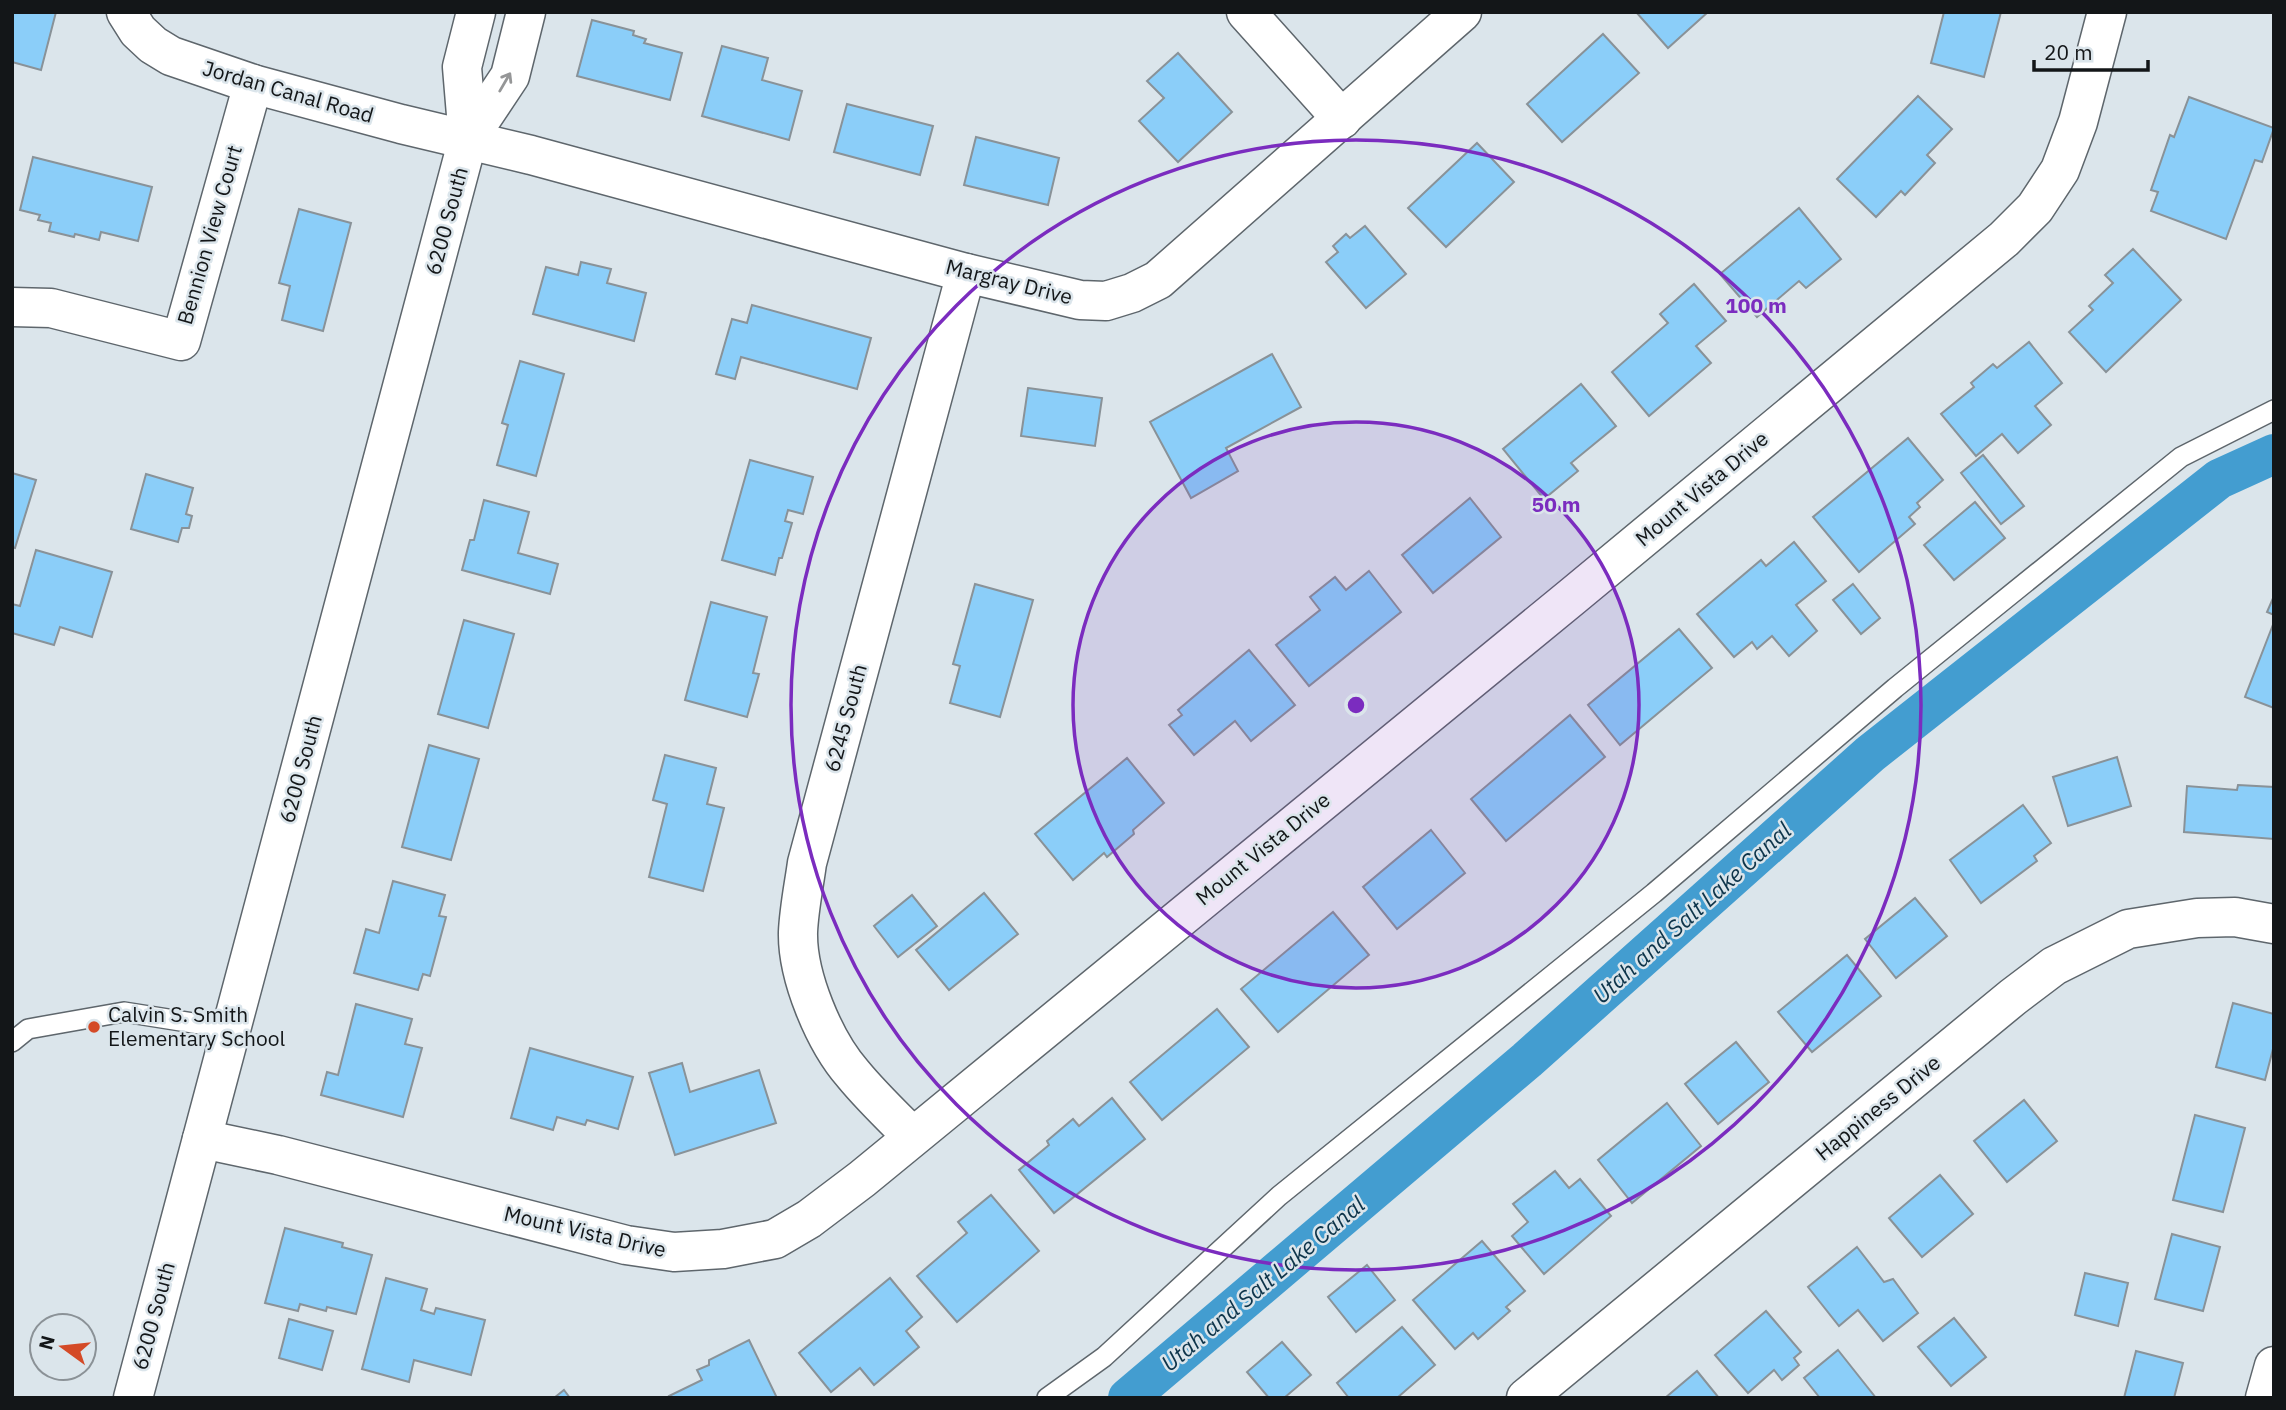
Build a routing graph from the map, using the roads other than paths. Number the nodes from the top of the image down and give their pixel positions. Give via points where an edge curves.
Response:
1 (126, 12) edge
2 (476, 12) edge
3 (526, 12) edge
4 (1246, 12) edge
5 (1462, 12) edge
6 (2107, 12) edge
7 (253, 84) junction
8 (1342, 119) junction
9 (468, 139) junction
10 (966, 273) junction
11 (12, 307) edge
12 (2274, 410) edge
13 (2274, 924) edge
14 (232, 1029) junction
15 (12, 1042) edge
16 (912, 1136) junction
17 (202, 1139) junction
18 (2274, 1366) edge
19 (133, 1398) edge
20 (1047, 1398) edge
21 (1526, 1398) edge
22 (2265, 1398) edge

1 - 7 street, Jordan Canal Road via 138,32 171,56
2 - 9 street, 6200 South via 461,66
9 -> 3 street, 6200 South via 510,76
4 - 8 street
5 - 8 street, Margray Drive
6 - 16 street, Mount Vista Drive via 2078,122 2060,170 2035,208 2004,239
7 - 9 street, Jordan Canal Road
7 - 11 street, Bennion View Court via 181,341 51,308
8 - 10 street, Margray Drive via 1158,280 1132,293 1080,300
9 - 10 street, Margray Drive
9 - 14 street, 6200 South
10 - 16 street, 6245 South via 807,863 798,933 803,973 831,1042 852,1073
12 - 20 lane via 2181,457 1279,1196 1104,1357
13 - 21 street, Happiness Drive via 2235,917 2197,918 2128,929 2054,966
14 - 15 lane via 124,1012 28,1029
14 - 17 street, 6200 South
16 - 17 street, Mount Vista Drive via 809,1219 775,1239 674,1252 626,1245
17 - 19 street, 6200 South
18 - 22 street

